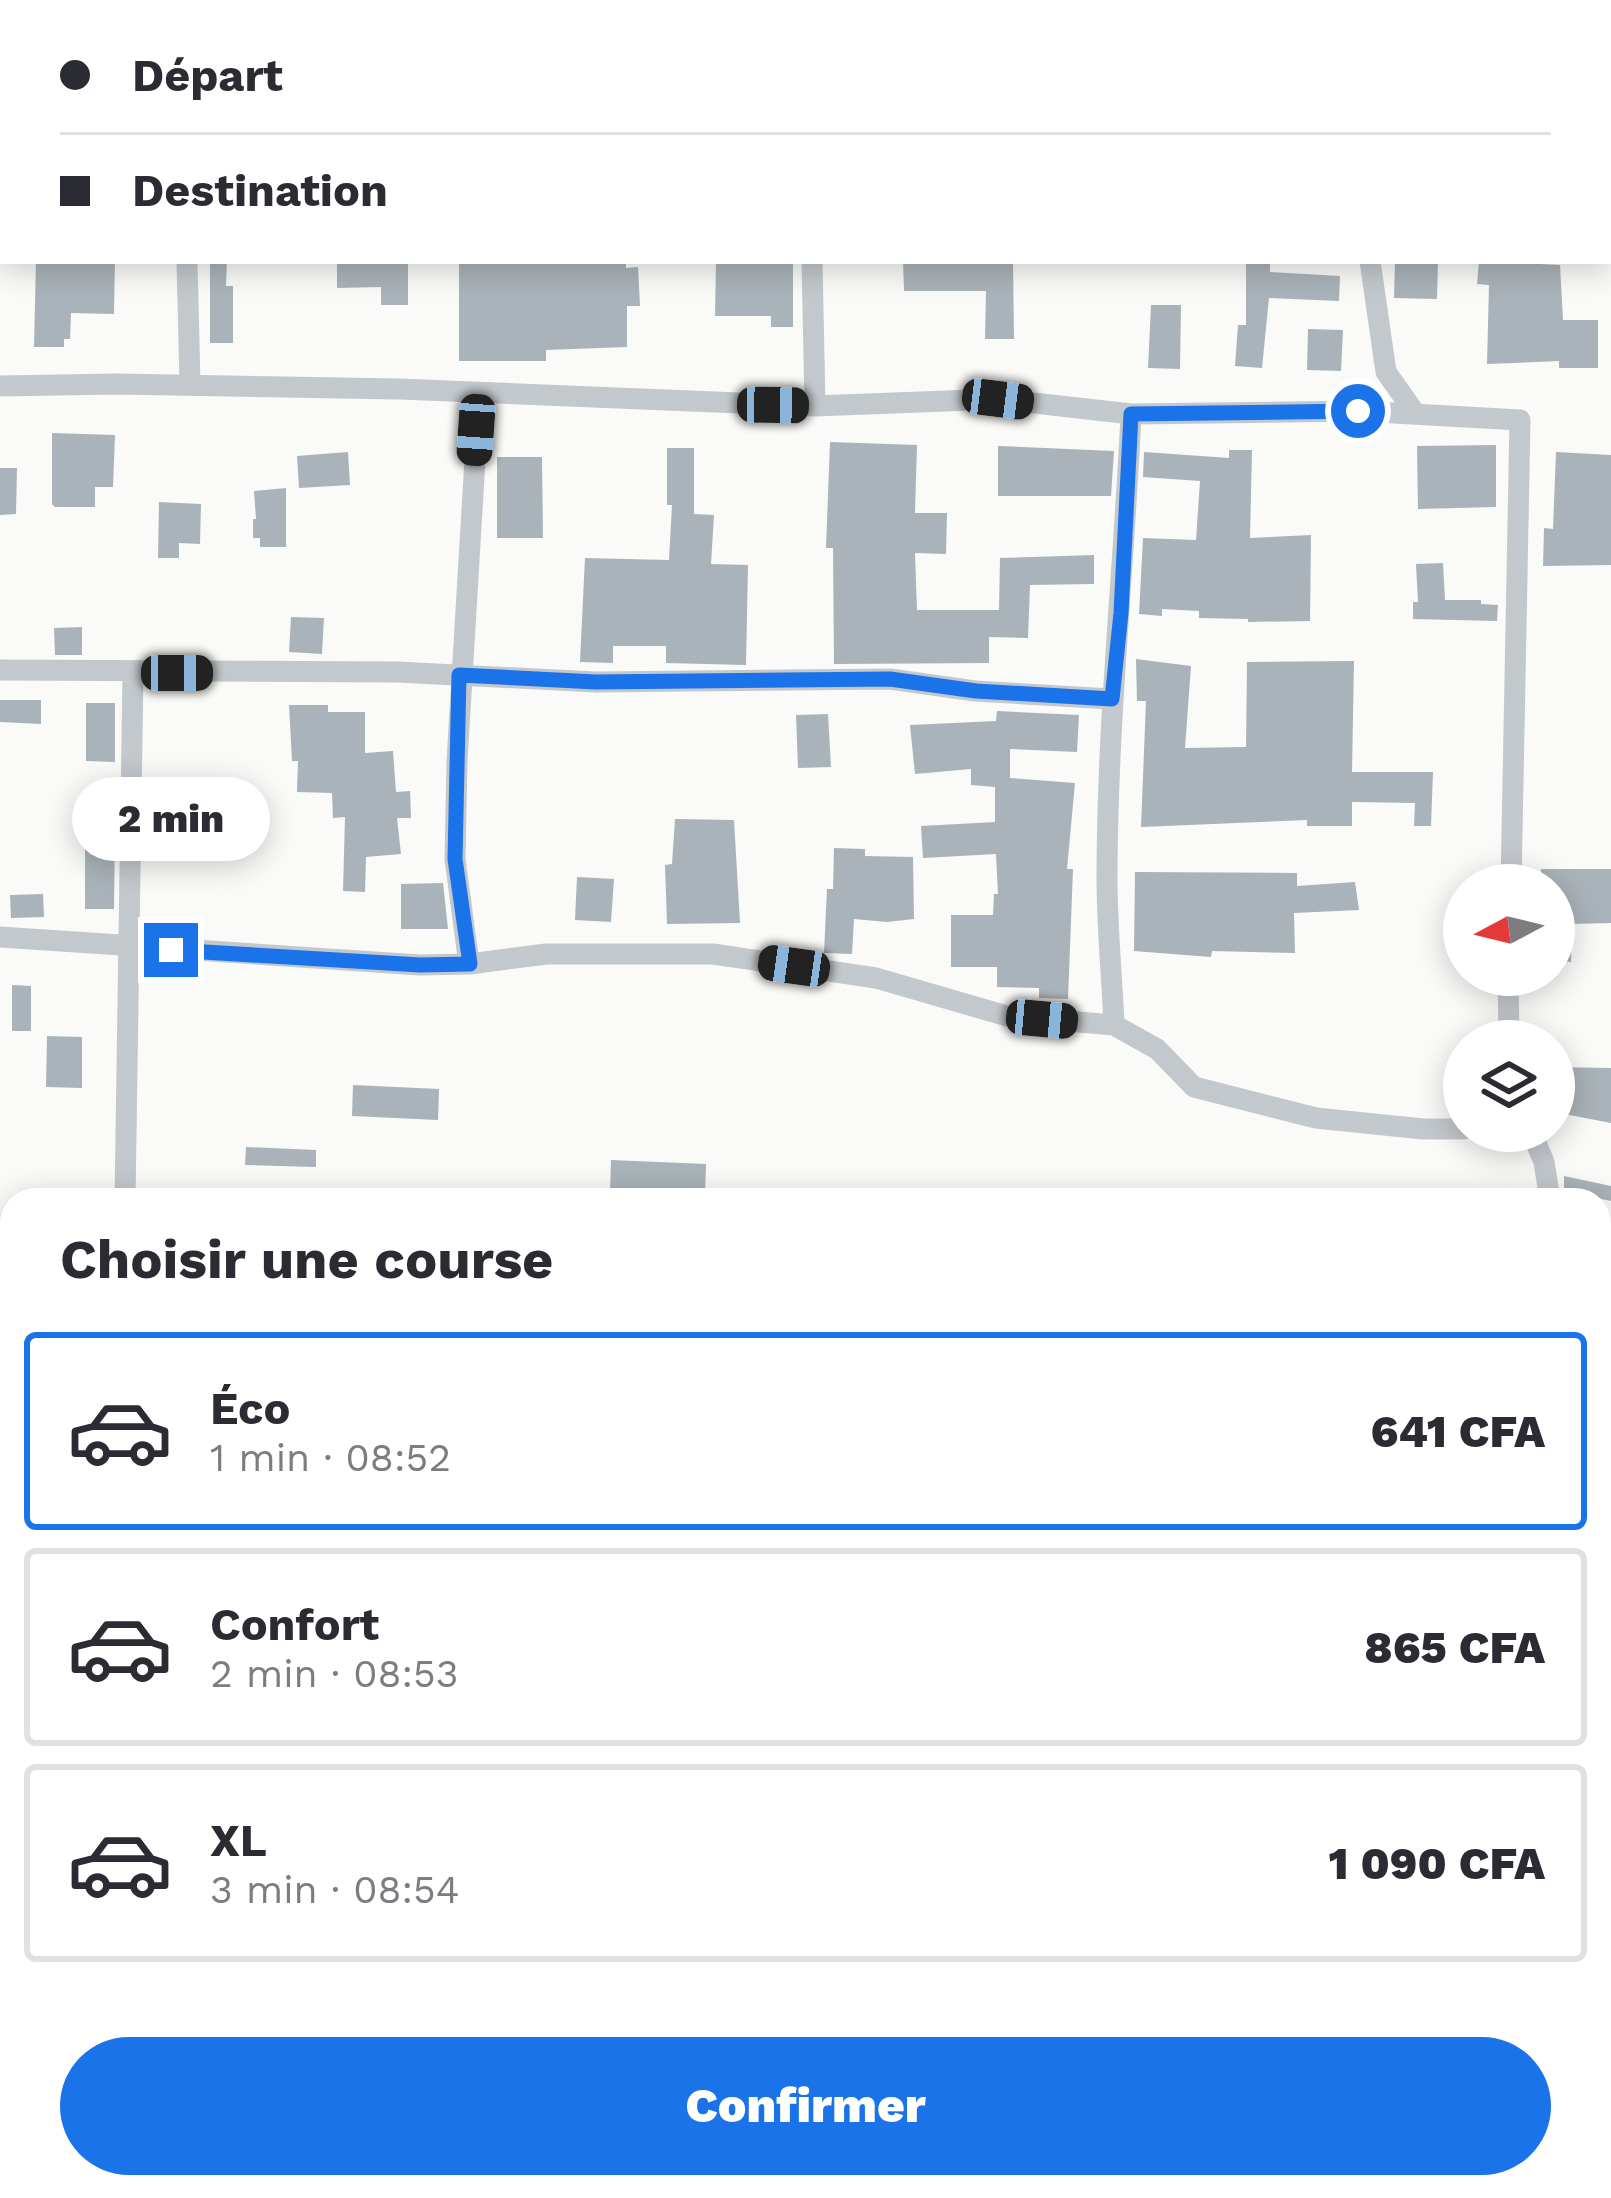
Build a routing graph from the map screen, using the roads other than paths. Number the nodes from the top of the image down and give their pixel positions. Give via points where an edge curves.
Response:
1 (188, 264) edge
2 (812, 264) edge
3 (1370, 264) edge
4 (190, 385) junction
5 (0, 386) edge
6 (479, 393) junction
7 (814, 406) junction
8 (1415, 413) junction
9 (1131, 414) junction
10 (0, 670) edge
11 (134, 673) junction
12 (459, 675) junction
13 (1112, 699) junction
14 (1511, 864) edge
15 (0, 937) edge
16 (128, 947) junction
17 (470, 964) junction
18 (1114, 1025) junction
19 (1443, 1129) edge
20 (1540, 1152) edge
21 (125, 1188) edge
22 (1548, 1188) edge

1 - 4 street
2 - 7 street
3 - 8 street via 1386,373
4 - 5 street
4 - 6 street
6 - 7 street
6 - 12 street
7 - 9 street via 998,399
8 - 9 street
8 - 14 street via 1520,421
9 - 13 street
10 - 11 street
11 - 12 street
11 - 16 street
12 - 13 street via 890,679
12 - 17 street via 455,859
13 - 18 street via 1107,882
15 - 16 street
16 - 17 street
16 - 21 street
17 - 18 street via 546,954 713,954 876,978 1006,1016
18 - 19 street via 1157,1048 1195,1087 1316,1118
20 - 22 street

